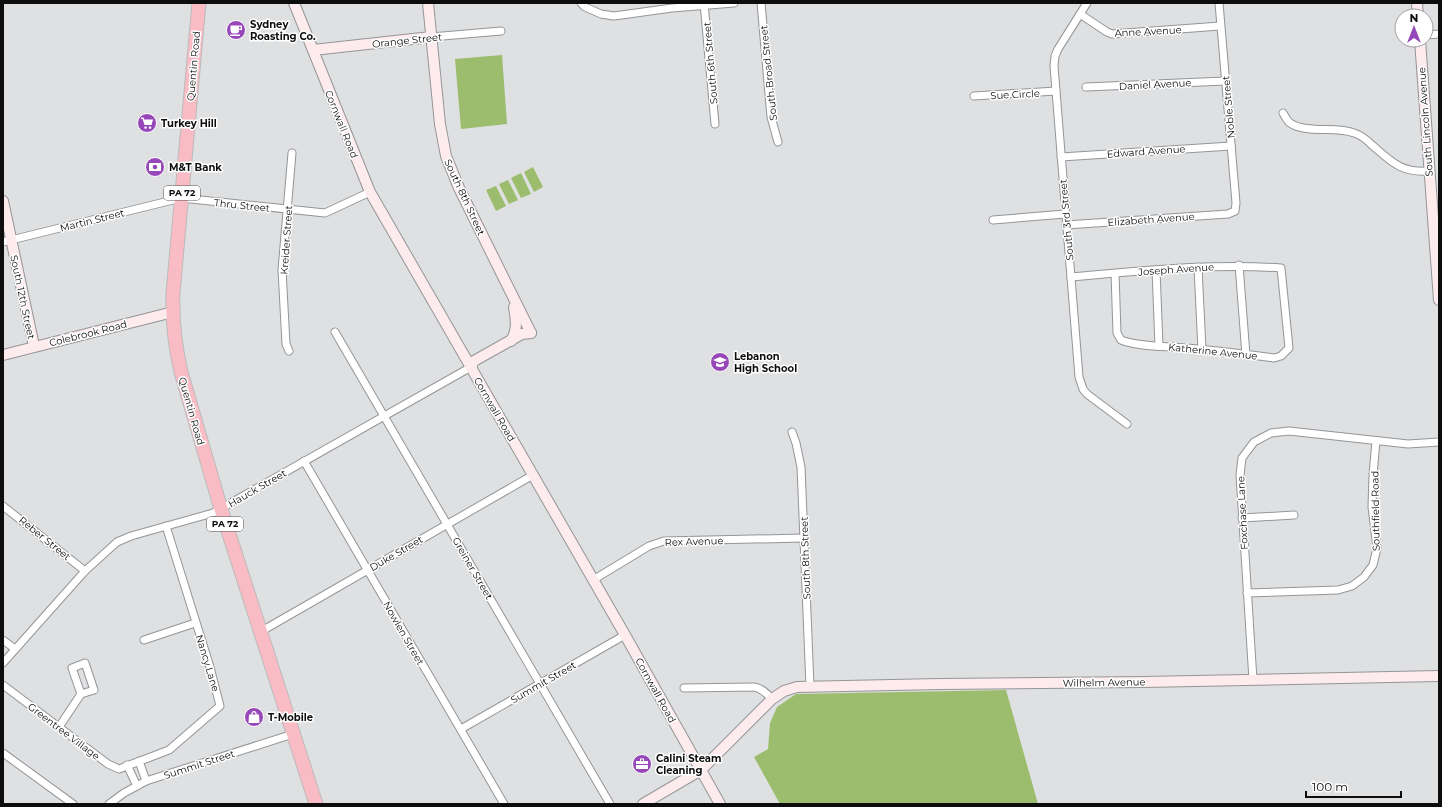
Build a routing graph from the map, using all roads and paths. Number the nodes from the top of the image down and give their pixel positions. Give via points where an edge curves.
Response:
1 (199, 3) edge
2 (294, 3) edge
3 (428, 3) edge
4 (581, 3) edge
5 (734, 3) edge
6 (761, 3) edge
7 (1087, 3) edge
8 (1218, 3) edge
9 (704, 4) edge
10 (1080, 14) junction
11 (1220, 26) junction
12 (501, 31) dead end
13 (431, 38) junction
14 (1421, 48) edge
15 (313, 50) junction
16 (1225, 81) junction
17 (1086, 88) dead end
18 (1056, 91) junction
19 (974, 96) dead end
20 (1283, 113) dead end
21 (715, 124) dead end
22 (778, 142) dead end
23 (1231, 146) junction
24 (292, 153) dead end
25 (1061, 158) junction
26 (1429, 171) junction
27 (370, 192) junction
28 (181, 198) junction
29 (3, 201) edge
30 (288, 209) junction
31 (1234, 211) joint
32 (1065, 214) junction
33 (993, 220) dead end
34 (1066, 225) junction
35 (7, 241) edge
36 (1437, 254) edge
37 (1239, 265) junction
38 (1198, 267) junction
39 (1281, 268) joint
40 (1156, 270) junction
41 (1115, 273) junction
42 (1070, 277) junction
43 (513, 297) junction
44 (1439, 300) edge
45 (173, 312) junction
46 (336, 332) dead end
47 (531, 333) junction
48 (511, 341) junction
49 (34, 346) junction
50 (1159, 346) junction
51 (1202, 350) junction
52 (289, 351) dead end
53 (3, 355) edge
54 (1246, 355) junction
55 (470, 367) junction
56 (384, 416) junction
57 (1127, 424) dead end
58 (792, 432) dead end
59 (1376, 441) junction
60 (1439, 442) edge
61 (304, 461) junction
62 (533, 475) junction
63 (3, 506) edge
64 (221, 509) junction
65 (1294, 515) dead end
66 (1242, 518) junction
67 (447, 524) junction
68 (166, 526) junction
69 (804, 538) junction
70 (368, 570) junction
71 (85, 571) junction
72 (593, 580) junction
73 (1247, 593) junction
74 (195, 623) junction
75 (260, 632) junction
76 (625, 635) junction
77 (3, 640) edge
78 (144, 640) dead end
79 (15, 649) junction
80 (3, 663) edge
81 (1439, 676) edge
82 (1253, 680) junction
83 (540, 684) junction
84 (3, 685) edge
85 (810, 686) junction
86 (684, 688) dead end
87 (82, 694) dead end
88 (772, 699) junction
89 (59, 727) junction
90 (461, 730) junction
91 (293, 734) junction
92 (3, 753) edge
93 (139, 761) junction
94 (127, 765) junction
95 (701, 770) junction
96 (146, 782) junction
97 (137, 786) junction
98 (73, 804) edge
99 (109, 804) edge
100 (316, 804) edge
101 (504, 804) edge
102 (610, 804) edge
103 (643, 804) edge
104 (720, 804) edge

1 - 28 highway, Quentin Road / PA 72
2 - 15 main road, Cornwall Road
3 - 13 main road, South 8th Street
4 - 9 street via 601,14 614,16
5 - 9 street
6 - 22 street, South Broad Street via 771,117
7 - 10 street, South 3rd Street
8 - 11 street, Noble Street
9 - 21 street, South 6th Street
10 - 11 street, Anne Avenue via 1112,34
10 - 18 street, South 3rd Street via 1055,56
11 - 16 street, Noble Street
12 - 13 street, Orange Street
13 - 15 main road, Orange Street
13 - 43 main road, South 8th Street via 446,156
14 - 26 main road, South Lincoln Avenue
15 - 27 main road, Cornwall Road
16 - 17 street, Daniel Avenue
16 - 23 street, Noble Street
18 - 19 street, Sue Circle
18 - 25 street, South 3rd Street
20 - 26 street via 1294,125 1317,130 1356,133 1399,167 1410,171
23 - 25 street, Edward Avenue
23 - 31 street, Noble Street via 1236,203
24 - 30 street, Kreider Street
25 - 32 street, South 3rd Street
26 - 36 main road, South Lincoln Avenue
27 - 30 street, Thru Street via 325,213
27 - 55 main road, Cornwall Road
28 - 30 street, Thru Street
28 - 35 street, Martin Street
28 - 45 highway, Quentin Road / PA 72
29 - 35 main road, South 12th Street
30 - 52 street, Kreider Street via 282,270 286,344
31 - 34 street, Elizabeth Avenue via 1228,214
32 - 33 street
32 - 34 street, South 3rd Street
34 - 42 street, South 3rd Street
35 - 49 main road, South 12th Street
36 - 44 main road, South Lincoln Avenue
37 - 38 street, Joseph Avenue
37 - 39 street, Joseph Avenue
37 - 54 street
38 - 40 street, Joseph Avenue
38 - 51 street
39 - 54 street, Katherine Avenue via 1288,348 1281,356 1274,358
40 - 41 street, Joseph Avenue
40 - 50 street
41 - 42 street, Joseph Avenue
41 - 50 street, Katherine Avenue via 1117,333 1121,340
42 - 57 street, South 3rd Street via 1080,383 1093,400
43 - 47 main road, South 8th Street
43 - 48 main road via 517,326
45 - 49 main road, Colebrook Road
45 - 64 highway, Quentin Road / PA 72 via 176,351 181,372
46 - 56 street, Greiner Street
47 - 48 main road, Hauck Street via 522,334
47 - 55 main road, Hauck Street via 525,340 477,366
48 - 55 main road, Hauck Street via 474,361
49 - 53 main road, Colebrook Road
50 - 51 street, Katherine Avenue
51 - 54 street, Katherine Avenue
55 - 56 street, Hauck Street
55 - 62 main road, Cornwall Road
56 - 61 street, Hauck Street
56 - 67 street, Greiner Street
58 - 69 street, South 8th Street via 801,468
59 - 60 street, Foxchase Lane via 1408,444
59 - 66 street, Foxchase Lane via 1289,432 1271,433 1254,442 1242,458
59 - 73 street, Southfield Road via 1372,507 1377,548 1373,565 1364,577 1352,586 1338,590
61 - 64 street, Hauck Street
61 - 70 street, Nowlen Street
62 - 67 street, Duke Street
62 - 72 main road, Cornwall Road
63 - 71 street, Reber Street
64 - 68 street, Hauck Street
64 - 75 highway, Quentin Road / PA 72
65 - 66 street
66 - 73 street, Foxchase Lane
67 - 70 street, Duke Street
67 - 83 street, Greiner Street
68 - 71 street, Hauck Street via 123,538
68 - 74 street, Nancy Lane
69 - 72 street, Rex Avenue via 664,542 649,546
69 - 85 street, South 8th Street
70 - 75 street, Duke Street
70 - 90 street, Nowlen Street
71 - 79 street, Hauck Street
72 - 76 main road, Cornwall Road
73 - 82 street, Foxchase Lane
74 - 78 street
74 - 93 street, Nancy Lane via 220,706 169,750
75 - 91 highway, Quentin Road / PA 72
76 - 83 street, Summit Street
76 - 95 main road, Cornwall Road
77 - 79 street
79 - 80 street, Hauck Street
81 - 82 main road, Wilhelm Avenue
82 - 85 main road, Wilhelm Avenue
83 - 90 street, Summit Street
83 - 102 street, Greiner Street
84 - 89 street, Greentree Village
85 - 88 main road, Wilhelm Avenue via 790,689
86 - 88 street via 759,687
87 - 89 street
88 - 95 main road, Wilhelm Avenue
89 - 94 street, Greentree Village via 108,764 119,769
90 - 101 street, Nowlen Street
91 - 96 street, Summit Street
91 - 100 highway, Quentin Road / PA 72
92 - 98 street
93 - 94 street, Greentree Village
93 - 96 street
94 - 97 street
95 - 103 main road, Wilhelm Avenue
95 - 104 main road, Cornwall Road
96 - 97 street, Summit Street
97 - 99 street, Summit Street

